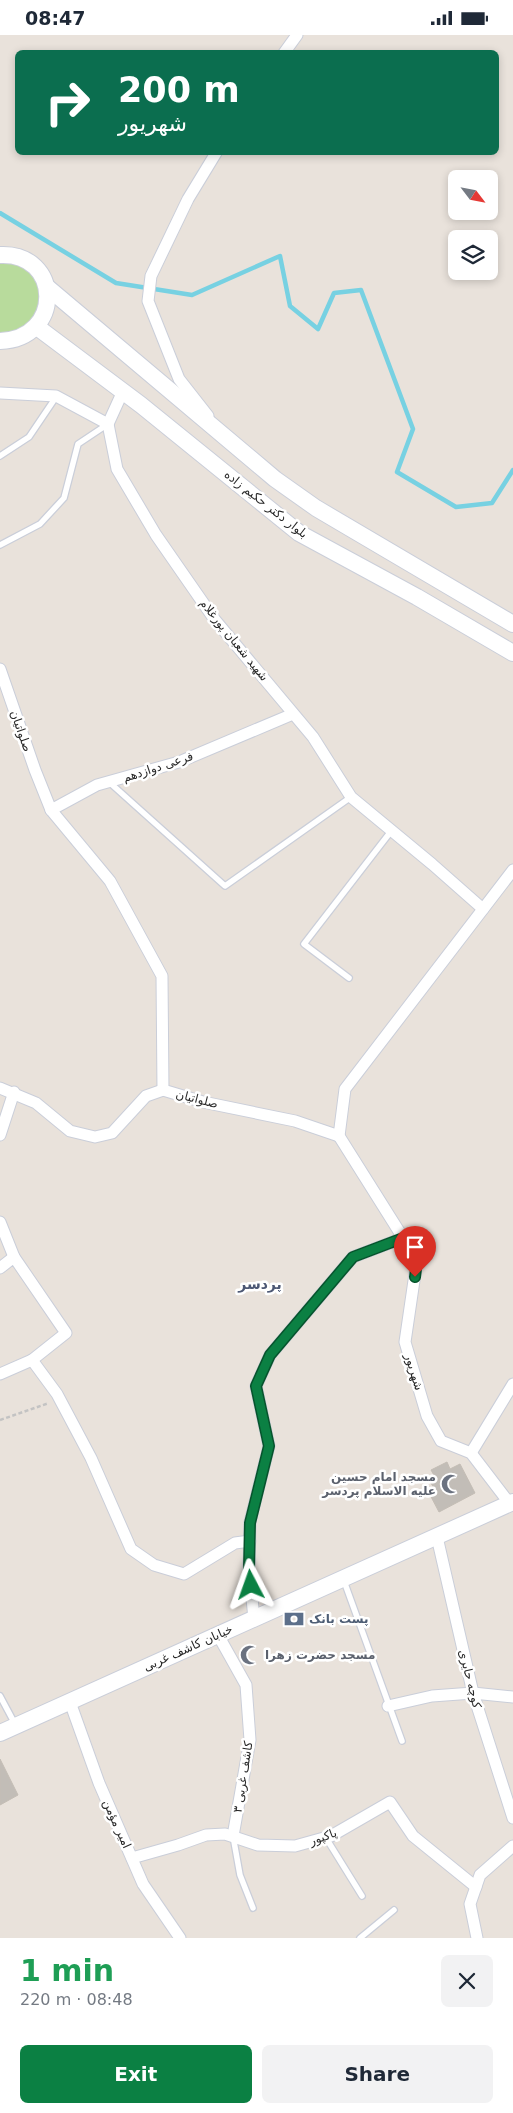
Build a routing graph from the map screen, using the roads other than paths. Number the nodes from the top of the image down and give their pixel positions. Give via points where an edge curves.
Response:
1 (297, 35) edge
2 (286, 50) edge
3 (215, 155) edge
4 (0, 255) edge
5 (47, 287) junction
6 (37, 327) junction
7 (0, 341) edge
8 (123, 391) junction
9 (0, 393) edge
10 (56, 396) junction
11 (108, 424) junction
12 (222, 434) junction
13 (0, 456) edge
14 (0, 545) edge
15 (444, 584) junction
16 (430, 604) junction
17 (513, 624) edge
18 (513, 653) edge
19 (0, 669) edge
20 (294, 713) junction
21 (109, 782) junction
22 (351, 797) junction
23 (51, 810) junction
24 (392, 830) junction
25 (513, 870) edge
26 (483, 909) junction
27 (349, 978) dead end
28 (0, 1088) edge
29 (162, 1090) junction
30 (14, 1092) junction
31 (0, 1135) edge
32 (339, 1136) junction
33 (0, 1221) edge
34 (403, 1238) junction
35 (14, 1257) junction
36 (0, 1268) edge
37 (32, 1361) junction
38 (0, 1374) edge
39 (513, 1384) edge
40 (471, 1453) junction
41 (511, 1503) edge
42 (437, 1537) junction
43 (250, 1541) junction
44 (343, 1579) junction
45 (254, 1619) junction
46 (218, 1635) junction
47 (473, 1693) junction
48 (0, 1695) edge
49 (513, 1697) edge
50 (70, 1702) junction
51 (388, 1705) junction
52 (16, 1725) junction
53 (0, 1733) edge
54 (402, 1741) dead end
55 (513, 1818) edge
56 (233, 1836) junction
57 (326, 1838) junction
58 (513, 1847) edge
59 (132, 1858) junction
60 (476, 1887) junction
61 (362, 1896) dead end
62 (253, 1908) dead end
63 (394, 1910) dead end
64 (174, 1936) edge
65 (360, 1938) edge
66 (477, 1938) edge

1 - 2 street
3 - 12 street via 188,199 151,277 148,301 180,379
4 - 5 main road, بلوار دکتر حکیم زاده via 10,254 33,265
5 - 6 main road via 48,301
5 - 12 main road, بلوار دکتر حکیم زاده
6 - 7 main road via 26,335
6 - 8 main road, بلوار دکتر حکیم زاده
8 - 11 street
8 - 16 main road, بلوار دکتر حکیم زاده via 299,533
9 - 10 street
10 - 11 street
10 - 13 lane via 29,437
11 - 14 lane via 78,444 64,498 40,524
11 - 20 street, شهید شعبان پورغلام via 117,469 156,535 215,620
12 - 15 main road, بلوار دکتر حکیم زاده via 275,479 316,508
15 - 16 main road
15 - 17 main road, بلوار دکتر حکیم زاده
16 - 18 main road, بلوار دکتر حکیم زاده
19 - 23 street, صلواتیان
20 - 21 street, فرعی دوازدهم via 178,762
20 - 22 street, شهید شعبان پورغلام
21 - 22 lane via 225,886
21 - 23 street, فرعی دوازدهم via 97,785
22 - 24 street, شهید شعبان پورغلام
23 - 29 street, صلواتیان via 110,881 162,976
24 - 26 street, شهید شعبان پورغلام
24 - 27 lane via 304,944
25 - 26 street
26 - 32 street via 345,1089
28 - 30 street
29 - 30 street via 146,1096 112,1133 95,1137 70,1131 36,1103
29 - 32 street, صلواتیان via 295,1121
30 - 31 street
32 - 34 street, شهریور
33 - 35 street
34 - 40 street, شهریور via 417,1260 405,1342 427,1416 440,1441
34 - 43 street via 353,1257 270,1355 256,1386 269,1446 250,1523
35 - 36 street
35 - 37 street via 66,1333
37 - 38 street
37 - 43 street via 60,1399 91,1457 131,1549 154,1565 184,1574 235,1543
39 - 40 street
40 - 41 street
41 - 42 main road, خیابان کاشف غربی
42 - 44 main road, خیابان کاشف غربی
42 - 47 street, کوچه حایری
43 - 45 street
44 - 45 main road, خیابان کاشف غربی
44 - 51 lane
45 - 46 main road, خیابان کاشف غربی
46 - 50 main road, خیابان کاشف غربی
46 - 56 street, کاشف غربی ۳ via 246,1685 250,1740
47 - 49 street
47 - 51 street via 432,1696
47 - 55 street, کوچه حایری
48 - 52 lane
50 - 52 main road, خیابان کاشف غربی
50 - 59 street, امیر مؤمن via 99,1783
51 - 54 lane
52 - 53 main road, خیابان کاشف غربی
56 - 57 street, پاکپور via 258,1845 295,1846
56 - 59 street, پاکپور via 206,1835
56 - 62 lane via 240,1875
57 - 60 street, پاکپور via 390,1802 413,1836
57 - 61 lane
58 - 60 street via 480,1875
59 - 64 street, امیر مؤمن via 143,1884
60 - 66 street via 470,1904
63 - 65 lane

